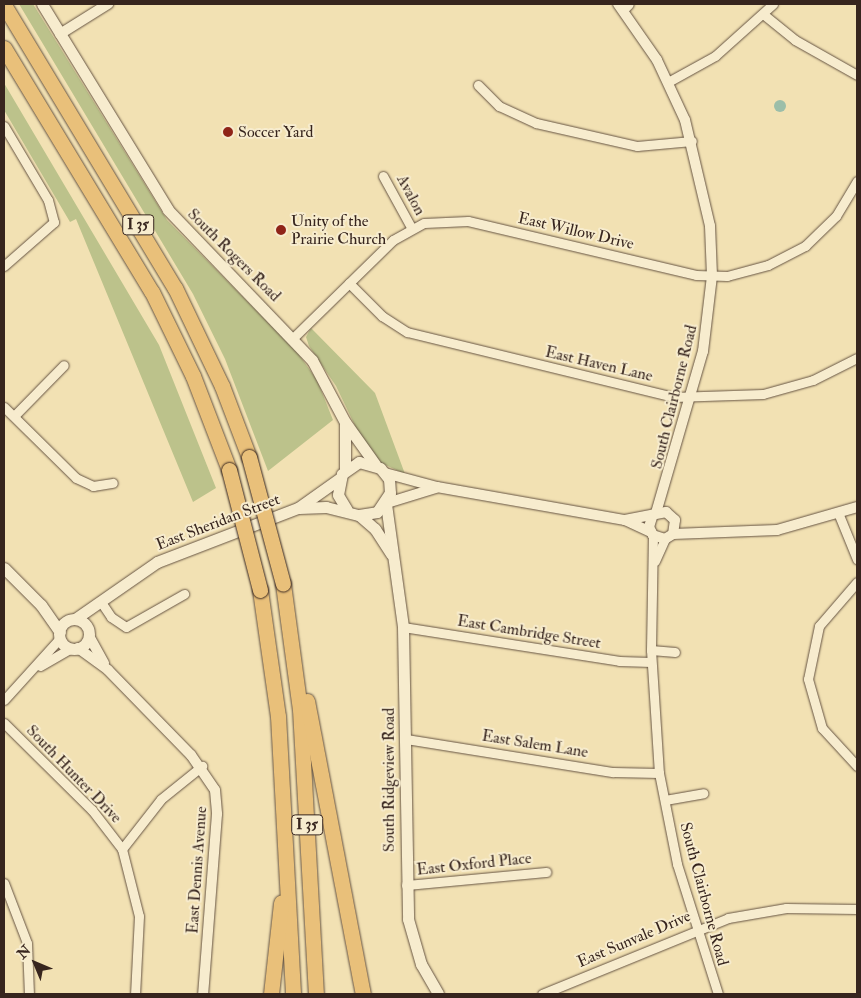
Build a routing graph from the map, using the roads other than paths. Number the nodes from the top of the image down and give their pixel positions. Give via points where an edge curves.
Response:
1 (42, 4) edge
2 (108, 4) edge
3 (773, 4) edge
4 (4, 5) edge
5 (623, 6) edge
6 (763, 14) junction
7 (60, 34) junction
8 (4, 48) edge
9 (857, 75) edge
10 (668, 82) junction
11 (478, 85) dead end
12 (4, 126) edge
13 (692, 141) junction
14 (383, 176) dead end
15 (857, 181) edge
16 (412, 229) junction
17 (4, 266) edge
18 (712, 276) junction
19 (349, 283) junction
20 (294, 338) junction
21 (857, 358) edge
22 (64, 365) dead end
23 (692, 398) junction
24 (4, 406) edge
25 (14, 416) junction
26 (345, 422) junction
27 (375, 464) junction
28 (385, 473) junction
29 (342, 474) junction
30 (113, 483) dead end
31 (437, 487) junction
32 (666, 490) junction
33 (386, 503) junction
34 (857, 507) edge
35 (298, 508) junction
36 (347, 510) junction
37 (359, 515) junction
38 (654, 515) junction
39 (839, 515) junction
40 (673, 517) junction
41 (625, 520) junction
42 (698, 531) junction
43 (652, 534) junction
44 (669, 536) junction
45 (857, 559) edge
46 (394, 560) junction
47 (655, 561) junction
48 (4, 568) edge
49 (857, 582) edge
50 (184, 594) dead end
51 (101, 602) junction
52 (42, 605) junction
53 (72, 620) junction
54 (403, 627) junction
55 (89, 633) junction
56 (60, 635) junction
57 (74, 648) junction
58 (651, 650) junction
59 (674, 652) dead end
60 (295, 656) junction
61 (651, 662) junction
62 (108, 670) junction
63 (32, 672) junction
64 (4, 700) edge
65 (4, 723) edge
66 (406, 739) junction
67 (202, 766) junction
68 (857, 766) edge
69 (660, 773) junction
70 (703, 793) dead end
71 (665, 800) junction
72 (122, 849) junction
73 (286, 857) junction
74 (546, 872) dead end
75 (4, 883) edge
76 (406, 885) junction
77 (857, 909) edge
78 (696, 929) junction
79 (555, 992) edge
80 (29, 994) edge
81 (136, 994) edge
82 (203, 994) edge
83 (271, 994) edge
84 (293, 994) edge
85 (316, 994) edge
86 (364, 994) edge
87 (438, 994) edge
88 (542, 994) edge
89 (718, 994) edge

1 - 7 main road, South Rogers Road
2 - 7 street
3 - 6 street
4 - 60 highway, I 35, bridge via 175,288 222,386 249,457 283,584
5 - 10 street, South Clairborne Road
6 - 9 street via 795,40
6 - 10 street via 715,56
7 - 20 main road, South Rogers Road via 176,221
8 - 73 highway, I 35, bridge via 159,306 194,376 229,470 260,590 277,706
10 - 13 street, South Clairborne Road
11 - 13 street via 500,106 536,123 637,146
12 - 17 street via 48,200 54,222
13 - 18 street, South Clairborne Road via 708,207
14 - 16 street, Avalon
15 - 18 street, East Willow Drive via 836,216 805,246 768,265
16 - 18 street, East Willow Drive via 438,220 468,221
16 - 19 street, East Willow Drive via 393,240
18 - 23 street, South Clairborne Road via 703,351
19 - 20 street, East Willow Drive
19 - 23 street, East Haven Lane via 382,316 407,332
20 - 26 main road, South Rogers Road via 325,378
21 - 23 street, East Haven Lane via 813,380 772,392
22 - 25 street
23 - 32 street, South Clairborne Road
24 - 25 street
25 - 30 street via 76,478 93,486
26 - 27 main road
26 - 29 main road
27 - 28 main road
27 - 29 main road via 359,462
28 - 31 street
28 - 33 main road via 390,486
29 - 35 main road, East Sheridan Street
29 - 36 main road via 338,495
31 - 33 street
31 - 41 street
32 - 38 street, South Clairborne Road
32 - 40 street, South Clairborne Road
33 - 37 main road via 370,515
33 - 46 main road, South Ridgeview Road
34 - 39 street
35 - 36 main road, East Sheridan Street
35 - 51 main road, East Sheridan Street via 157,562
36 - 37 main road
37 - 46 main road, South Ridgeview Road via 376,529
38 - 40 street
38 - 41 street
38 - 43 street, South Clairborne Road
39 - 42 street via 777,530
39 - 45 street
40 - 42 street
40 - 44 street, South Clairborne Road
41 - 43 street
42 - 44 street
43 - 44 street
43 - 47 street, South Clairborne Road
44 - 47 street, South Clairborne Road
46 - 54 main road, South Ridgeview Road
47 - 58 street, South Clairborne Road
48 - 52 main road
49 - 68 street via 819,626 808,679 822,728
50 - 51 street via 126,627
51 - 53 main road, East Sheridan Street
51 - 55 main road
52 - 53 main road
52 - 56 main road
53 - 55 main road
53 - 56 main road, East Sheridan Street
54 - 61 street, East Cambridge Street via 619,661
54 - 66 main road, South Ridgeview Road
55 - 57 main road
55 - 62 street, East Dennis Avenue
56 - 57 main road
56 - 63 street
57 - 62 street, East Dennis Avenue
57 - 63 street
58 - 59 street
58 - 61 street, South Clairborne Road
60 - 85 highway, I 35
60 - 86 highway via 321,757
61 - 69 street, South Clairborne Road
62 - 67 street, East Dennis Avenue
63 - 64 street
65 - 72 street, South Hunter Drive via 92,810
66 - 69 street, East Salem Lane via 613,772
66 - 76 main road, South Ridgeview Road
67 - 72 street via 161,799
67 - 82 street, East Dennis Avenue via 210,776 217,807
69 - 71 street, South Clairborne Road
70 - 71 street
71 - 78 street, South Clairborne Road
72 - 81 street, South Hunter Drive via 139,916
73 - 83 highway
73 - 84 highway, I 35
74 - 76 street, East Oxford Place
75 - 80 street via 27,943
76 - 87 main road, South Ridgeview Road via 412,940
77 - 78 street, East Sunvale Drive via 786,908
78 - 79 street, East Sunvale Drive
78 - 89 street, South Clairborne Road
79 - 88 street, East Sunvale Drive

